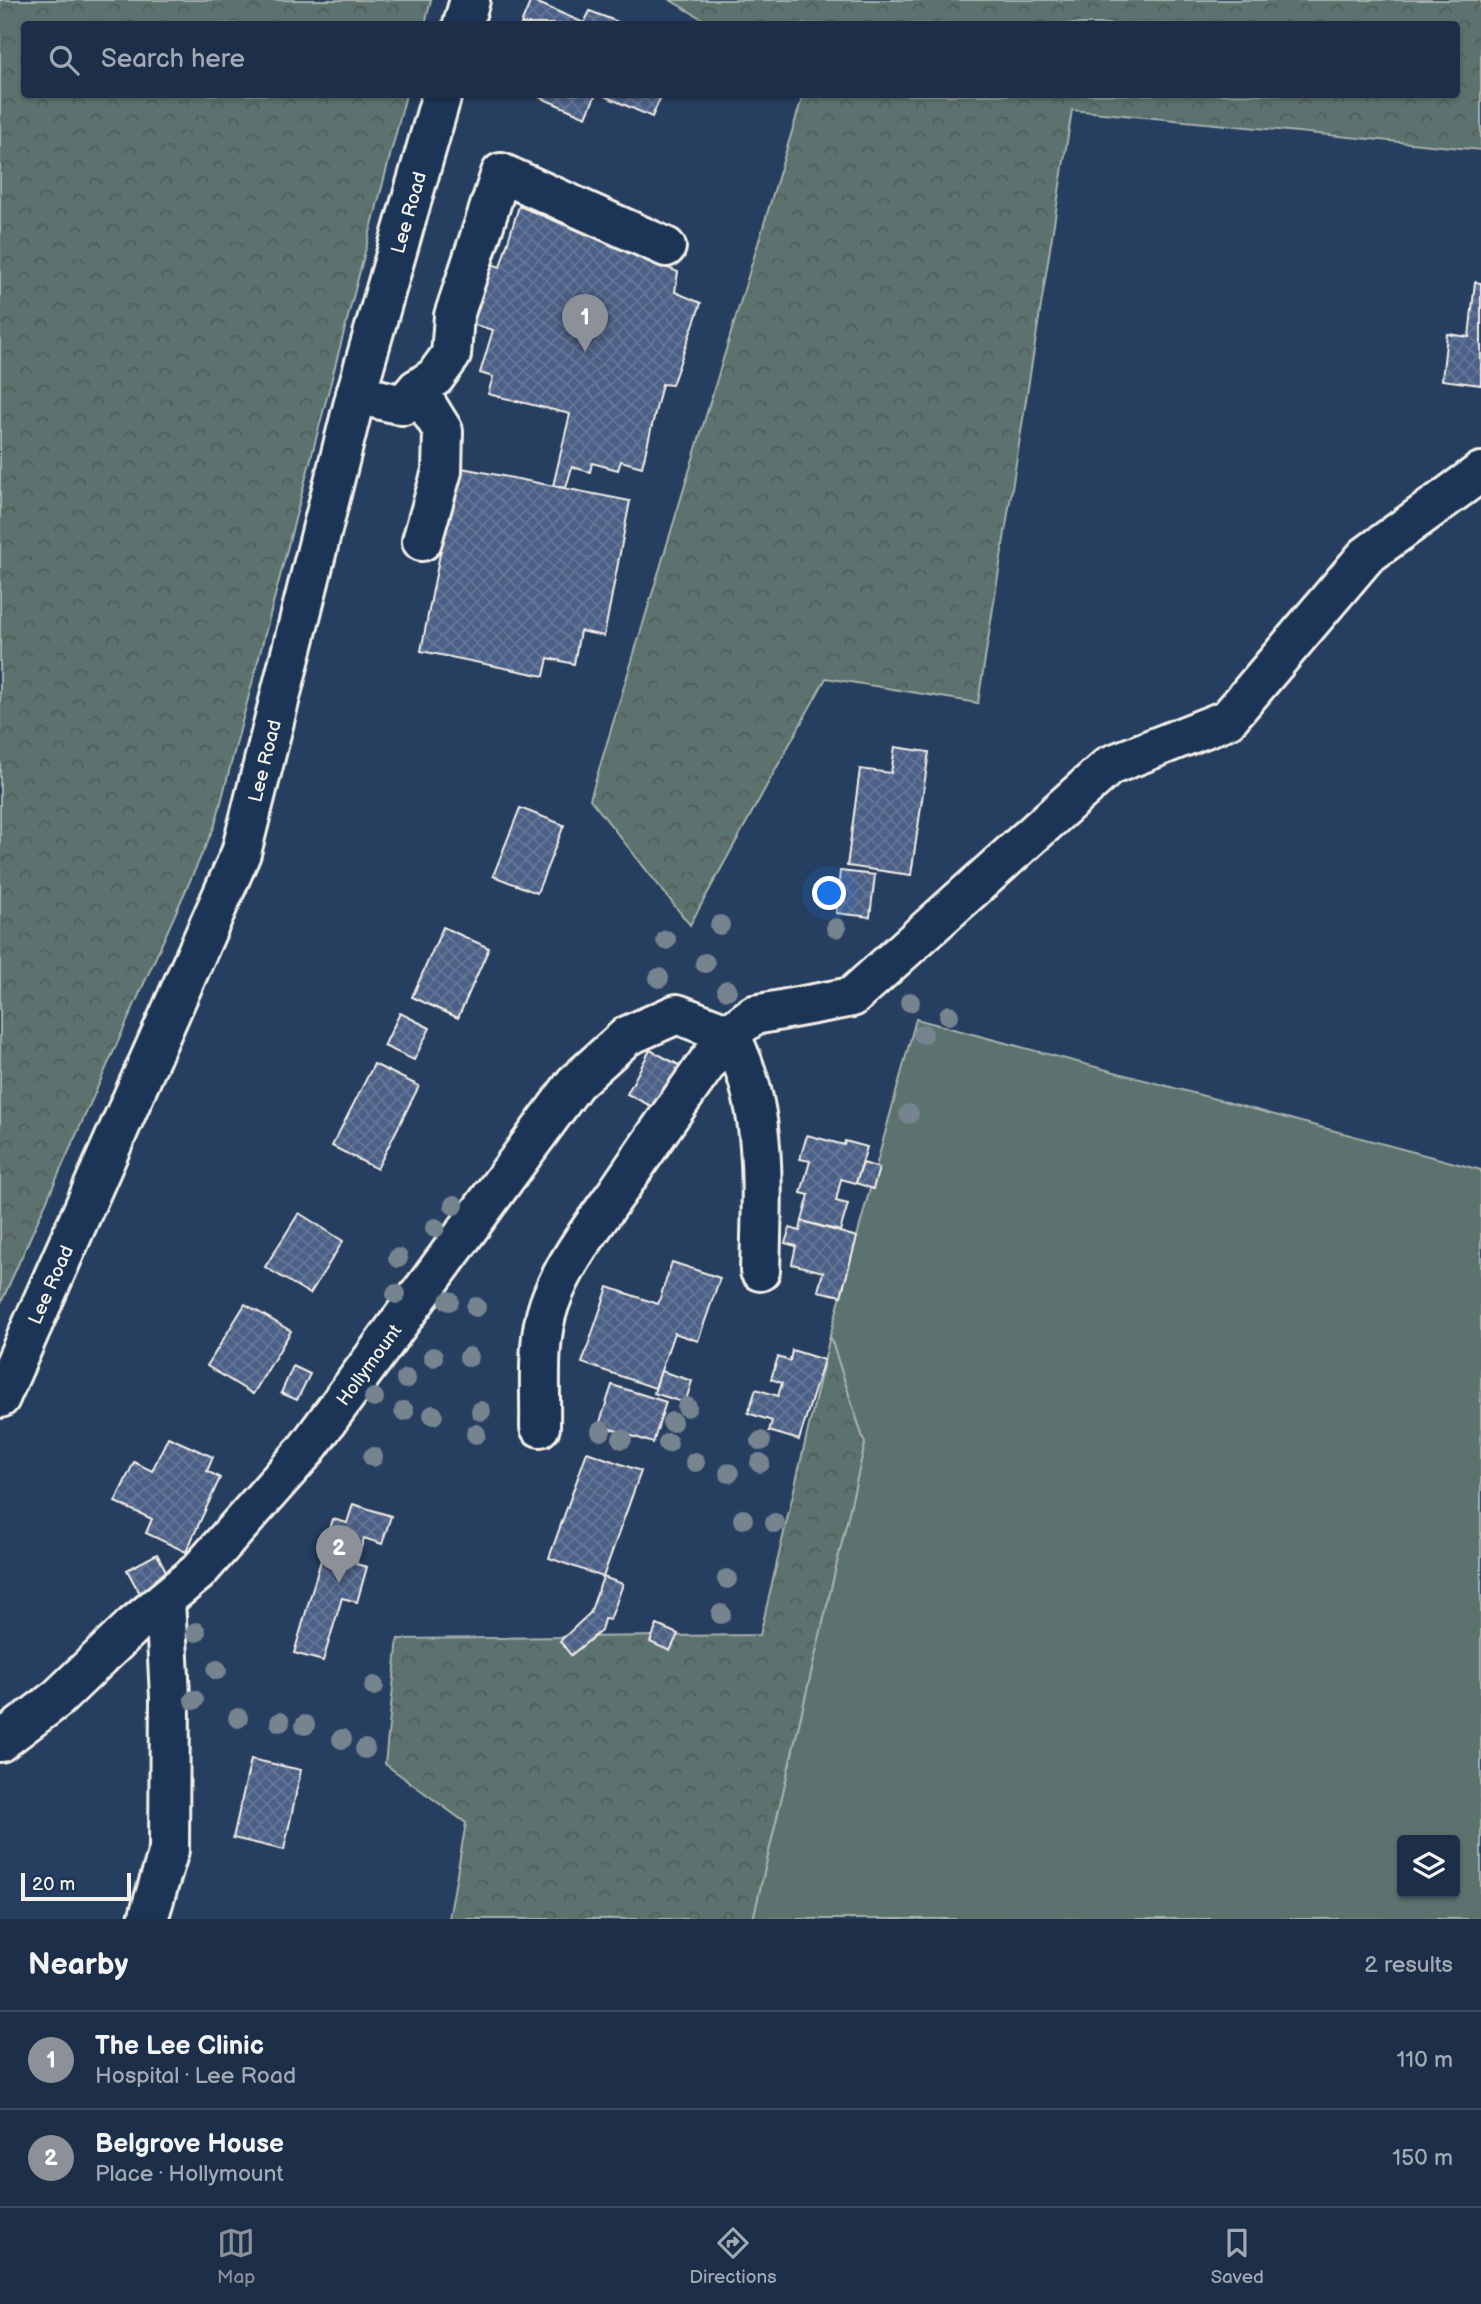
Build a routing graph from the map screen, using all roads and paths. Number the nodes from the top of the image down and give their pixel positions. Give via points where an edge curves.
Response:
1 (470, 0) edge
2 (464, 21) edge
3 (441, 98) edge
4 (666, 247) dead end
5 (416, 389) junction
6 (356, 394) junction
7 (1481, 472) edge
8 (422, 541) dead end
9 (729, 1034) junction
10 (760, 1271) dead end
11 (0, 1398) edge
12 (540, 1427) dead end
13 (165, 1600) junction
14 (0, 1742) edge
15 (148, 1919) edge

1 - 2 street
3 - 6 street, Lee Road
4 - 5 street via 501,173 453,317 452,355 435,377
5 - 6 street via 403,405
5 - 8 street via 443,431 442,471
6 - 11 street, Lee Road via 241,853
7 - 9 street via 1366,556 1228,719 1109,766 852,997 754,1015
9 - 10 street via 747,1074 756,1120 762,1169
9 - 12 street via 561,1278 549,1305 541,1344
9 - 13 street, Hollymount via 677,1014 627,1036 575,1083 305,1451 198,1572
13 - 14 street, Hollymount via 58,1698
13 - 15 street via 169,1850

